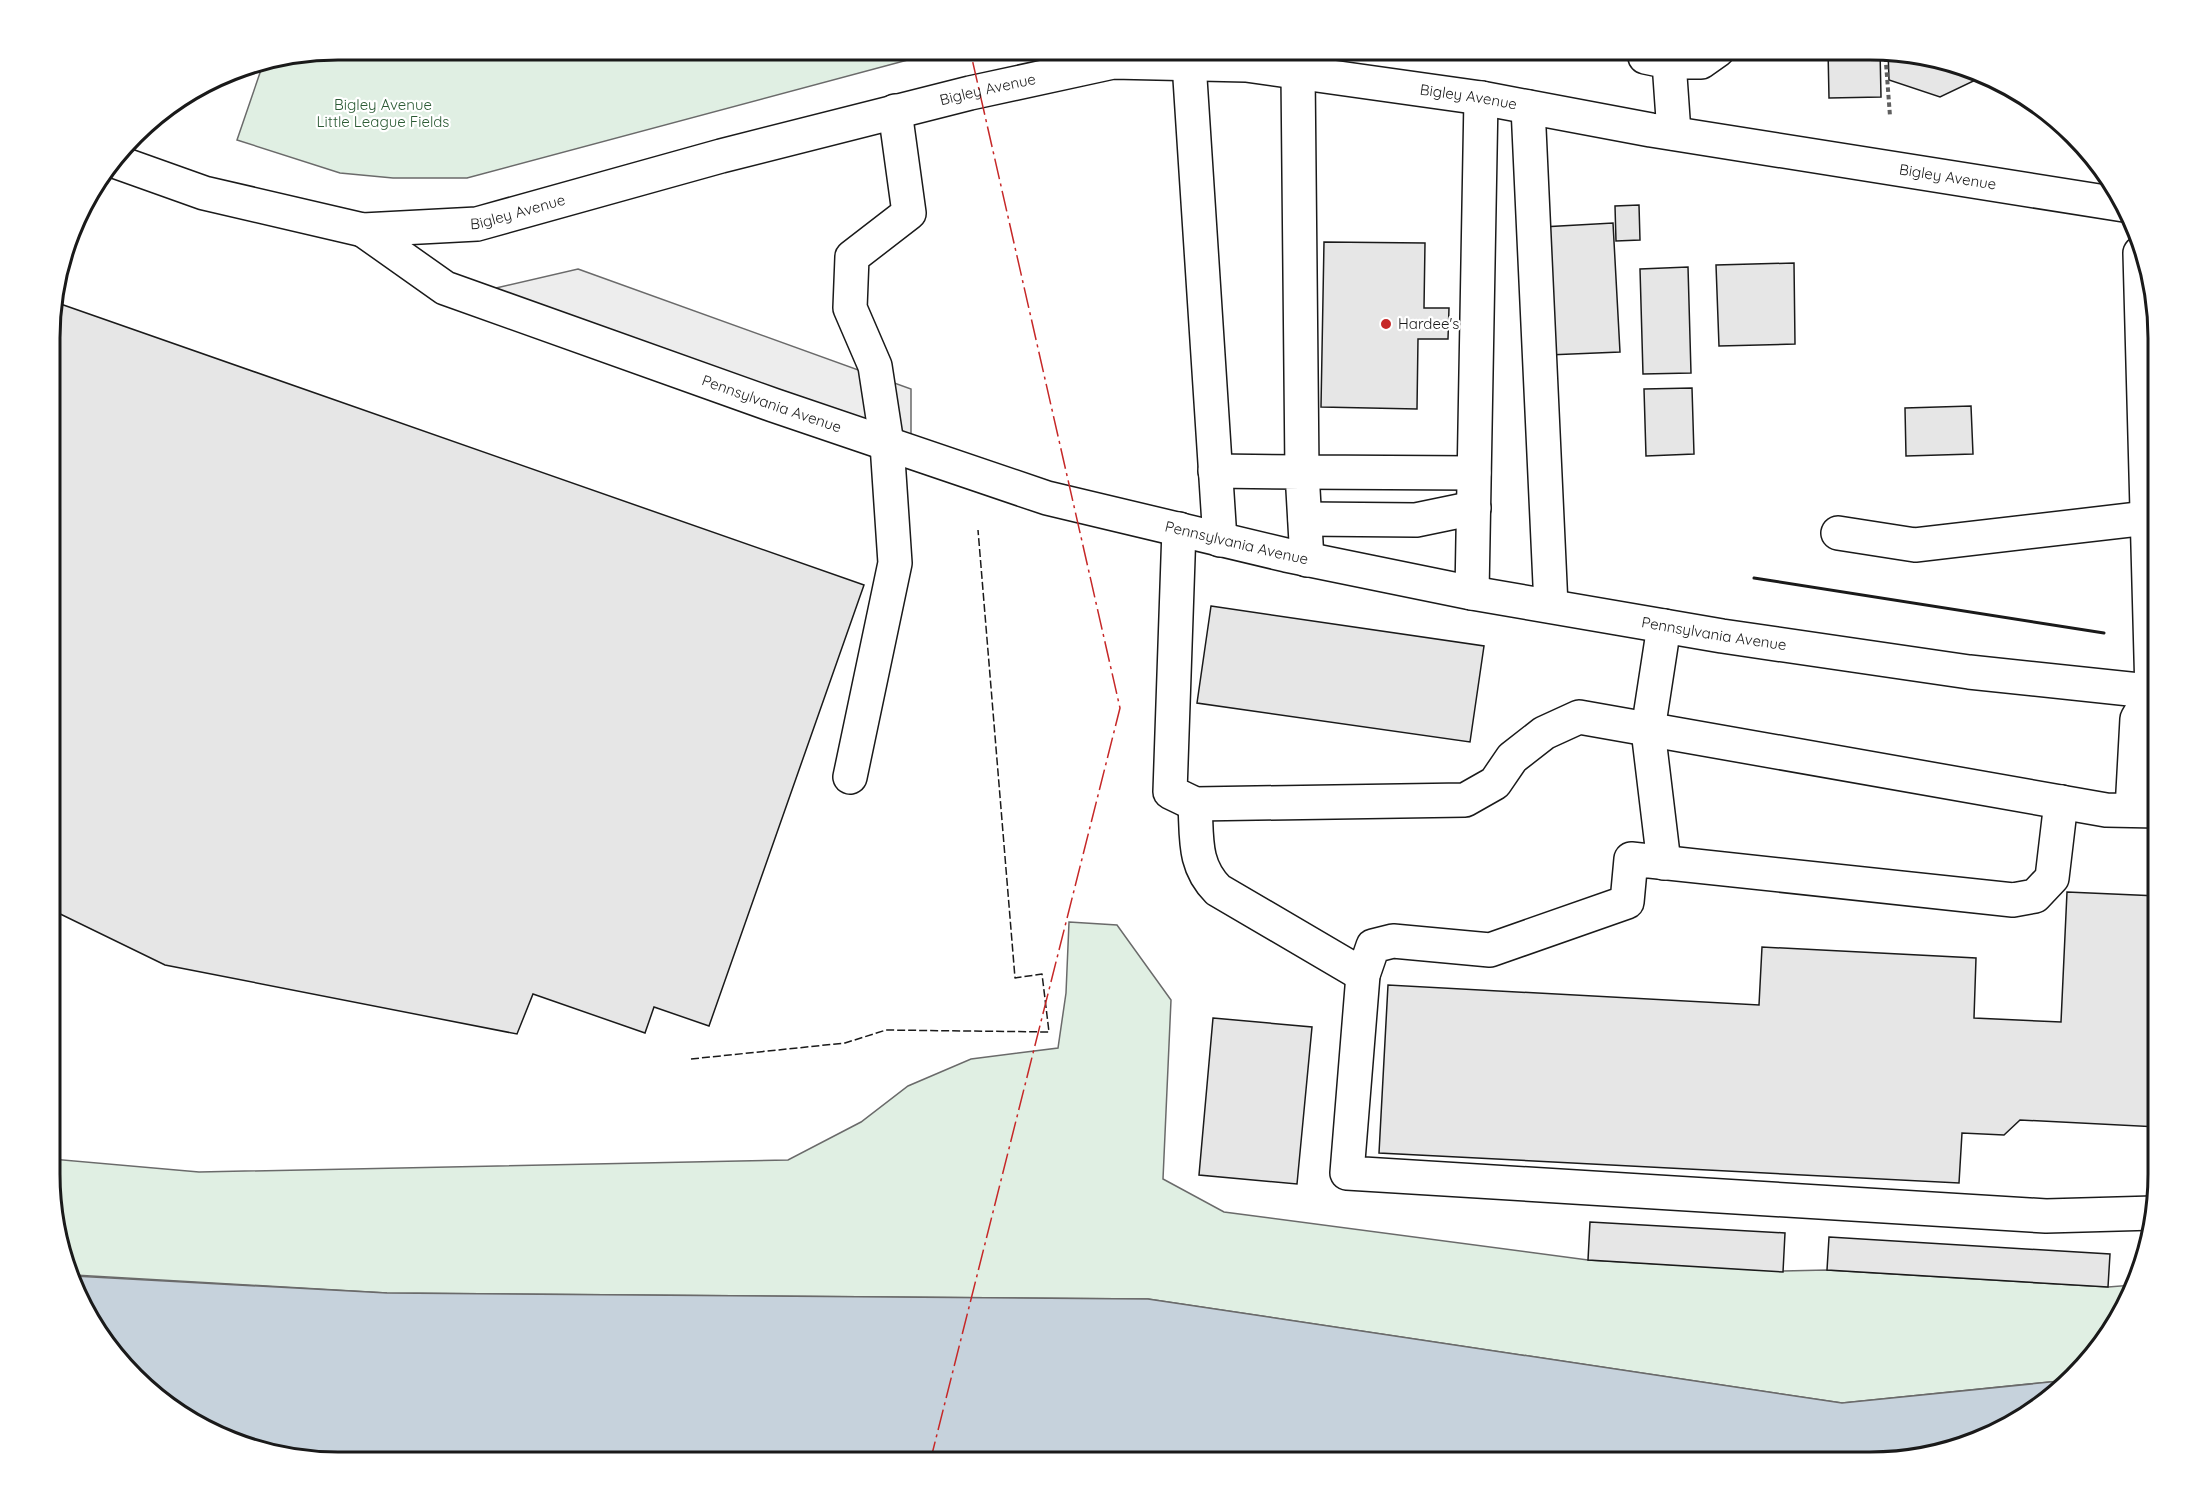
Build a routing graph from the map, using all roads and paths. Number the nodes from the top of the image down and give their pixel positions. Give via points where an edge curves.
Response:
1 (1096, 60) edge
2 (1156, 60) edge
3 (1658, 60) edge
4 (1686, 60) edge
5 (1704, 60) edge
6 (1886, 61) edge
7 (1189, 63) junction
8 (1298, 72) junction
9 (1480, 98) junction
10 (1528, 107) junction
11 (896, 111) junction
12 (1890, 116) dead end
13 (1674, 134) junction
14 (122, 164) edge
15 (2113, 203) edge
16 (363, 230) junction
17 (2141, 273) edge
18 (887, 444) junction
19 (1215, 471) junction
20 (1302, 472) junction
21 (1474, 473) junction
22 (1474, 508) junction
23 (2147, 518) junction
24 (1305, 519) junction
25 (1179, 529) junction
26 (1838, 533) dead end
27 (2148, 538) edge
28 (1220, 540) junction
29 (1307, 560) junction
30 (1472, 593) junction
31 (1551, 606) junction
32 (1664, 626) junction
33 (2148, 694) edge
34 (2148, 705) edge
35 (1648, 730) junction
36 (850, 777) dead end
37 (2061, 802) junction
38 (1195, 804) junction
39 (2145, 811) edge
40 (1664, 863) junction
41 (1363, 975) junction
42 (2145, 1213) edge

1 - 11 street, Bigley Avenue
2 - 7 street, Bigley Avenue
3 - 13 street
4 - 5 street
6 - 12 path
7 - 8 street, Bigley Avenue
7 - 19 street
8 - 9 street, Bigley Avenue
8 - 20 street
9 - 10 street, Bigley Avenue
9 - 21 street
10 - 13 street, Bigley Avenue
10 - 31 street
11 - 16 street, Bigley Avenue via 477,224
11 - 18 street via 909,213 852,257 850,308 875,366
13 - 15 street, Bigley Avenue
14 - 16 street, Bigley Avenue via 204,193
16 - 18 street, Pennsylvania Avenue via 445,288
17 - 23 street
18 - 25 street, Pennsylvania Avenue via 1047,498
18 - 36 street via 896,563
19 - 20 street
19 - 28 street
20 - 21 street
20 - 24 street
21 - 22 street
22 - 24 street via 1416,520
22 - 30 street
23 - 26 street via 1915,545
23 - 27 street
24 - 29 street
25 - 28 street, Pennsylvania Avenue
25 - 38 street via 1170,792
28 - 29 street, Pennsylvania Avenue
29 - 30 street, Pennsylvania Avenue
30 - 31 street, Pennsylvania Avenue
31 - 32 street, Pennsylvania Avenue
32 - 33 street, Pennsylvania Avenue
32 - 35 street
34 - 39 street via 2137,719
35 - 37 street
35 - 38 street via 1579,717 1544,733 1512,758 1495,783 1465,800
35 - 40 street
37 - 39 street via 2106,810
37 - 40 street via 2052,878 2035,896 2013,900
38 - 41 street via 1198,856 1205,877 1218,890
40 - 41 street via 1631,859 1627,902 1490,950 1394,941 1373,946
41 - 42 street via 1347,1173 2046,1216

